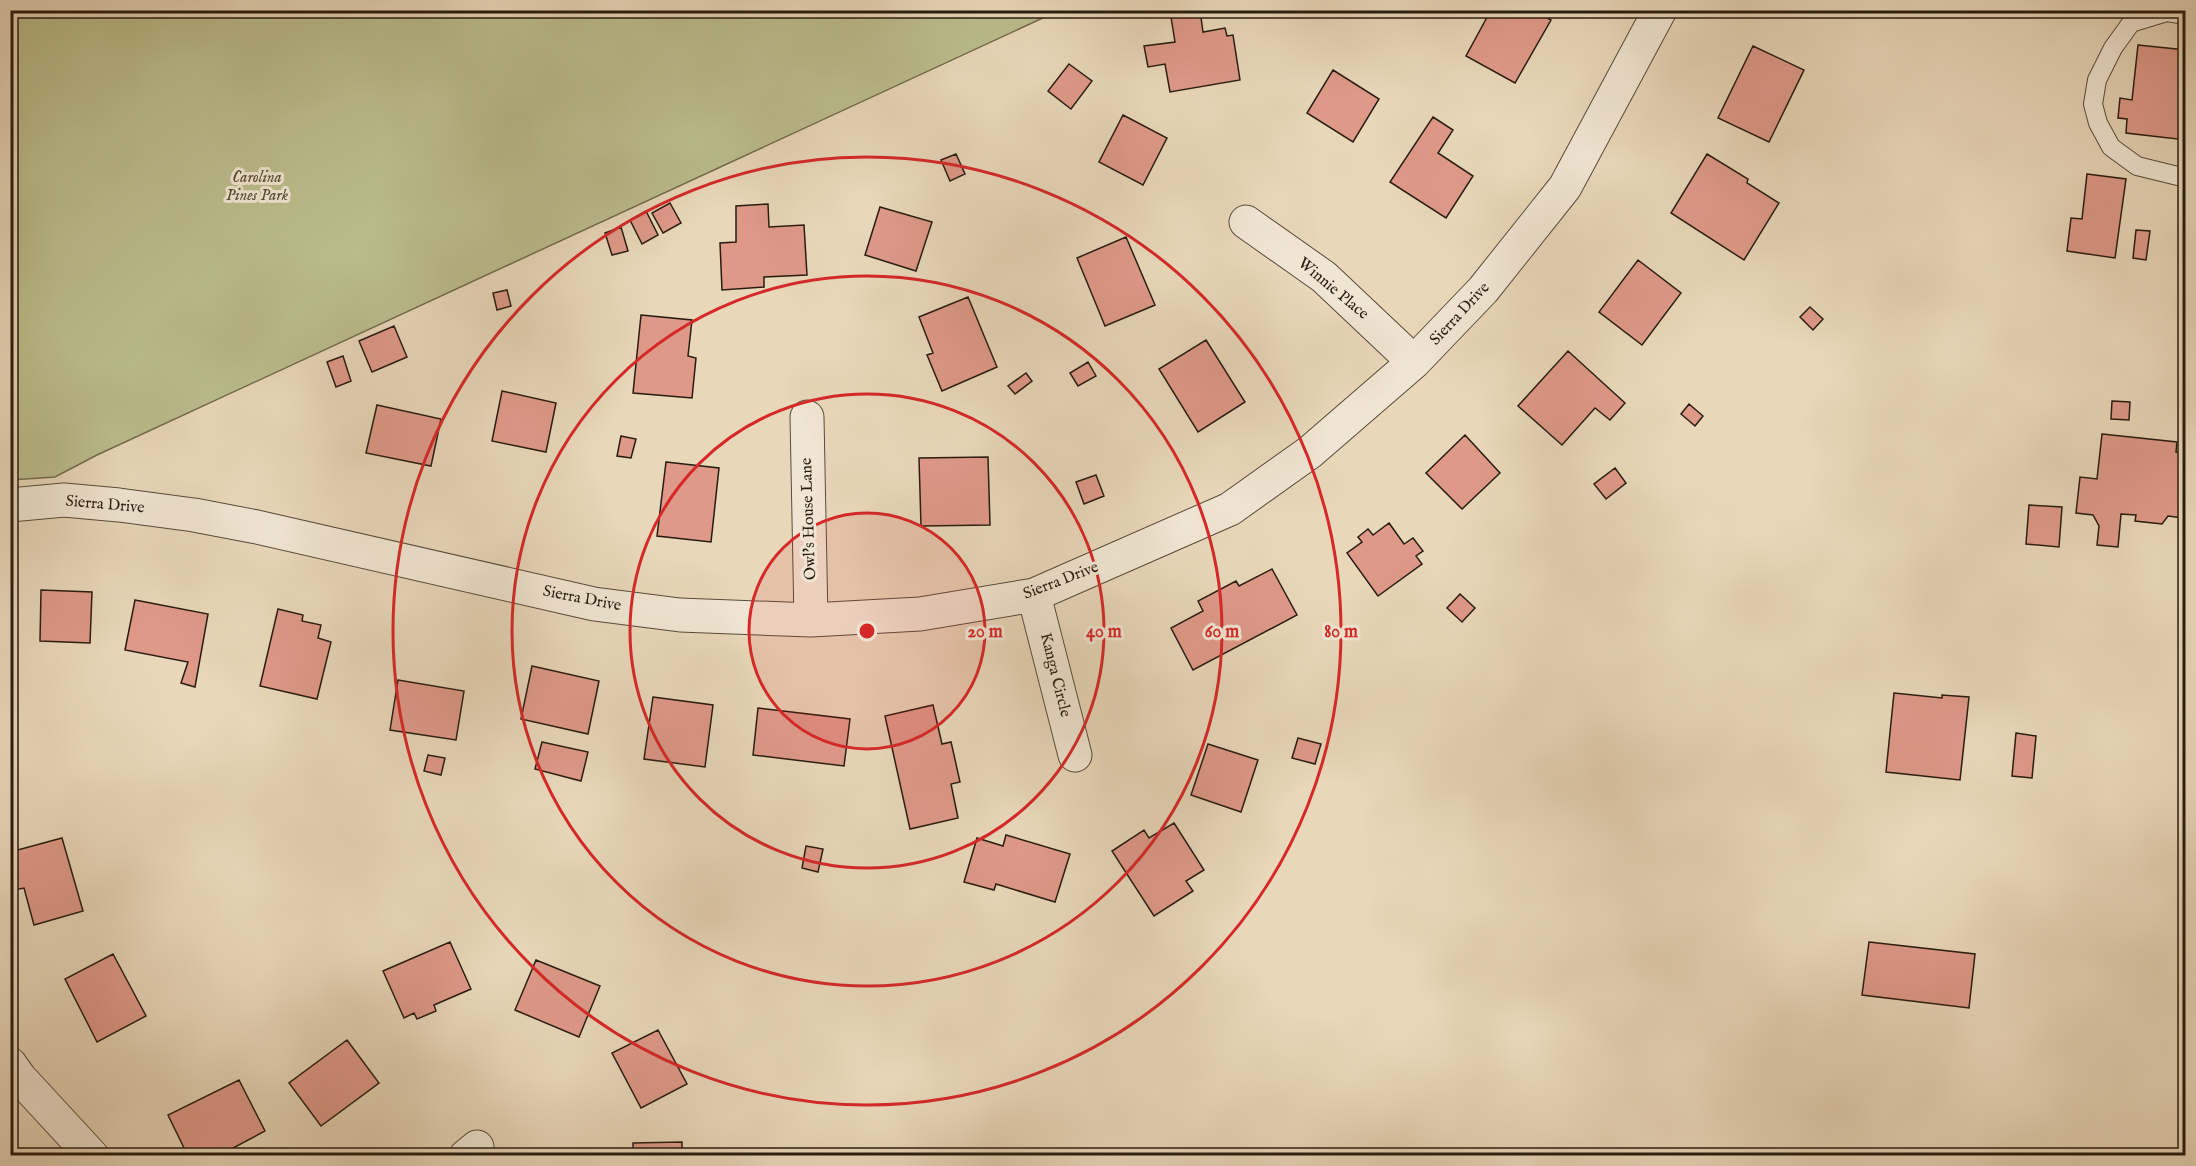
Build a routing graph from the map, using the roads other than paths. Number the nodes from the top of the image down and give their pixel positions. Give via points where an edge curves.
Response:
1 (1660, 10) edge
2 (2186, 15) edge
3 (2186, 177) edge
4 (1246, 222) dead end
5 (1414, 362) junction
6 (807, 417) dead end
7 (10, 506) edge
8 (1034, 595) junction
9 (811, 620) junction
10 (1075, 755) dead end
11 (10, 1064) edge
12 (92, 1155) edge

1 - 5 street, Sierra Drive via 1565,187 1483,290
2 - 3 lane via 2167,12 2131,23 2097,80 2093,104 2111,147 2138,166
4 - 5 street, Winnie Place via 1324,277
5 - 8 street, Sierra Drive via 1310,452 1230,509
6 - 9 street, Owl's House Lane
7 - 9 street, Sierra Drive via 64,500 119,505 257,527 594,603 680,615
8 - 9 street, Sierra Drive via 920,614
8 - 10 street, Kanga Circle
11 - 12 street

